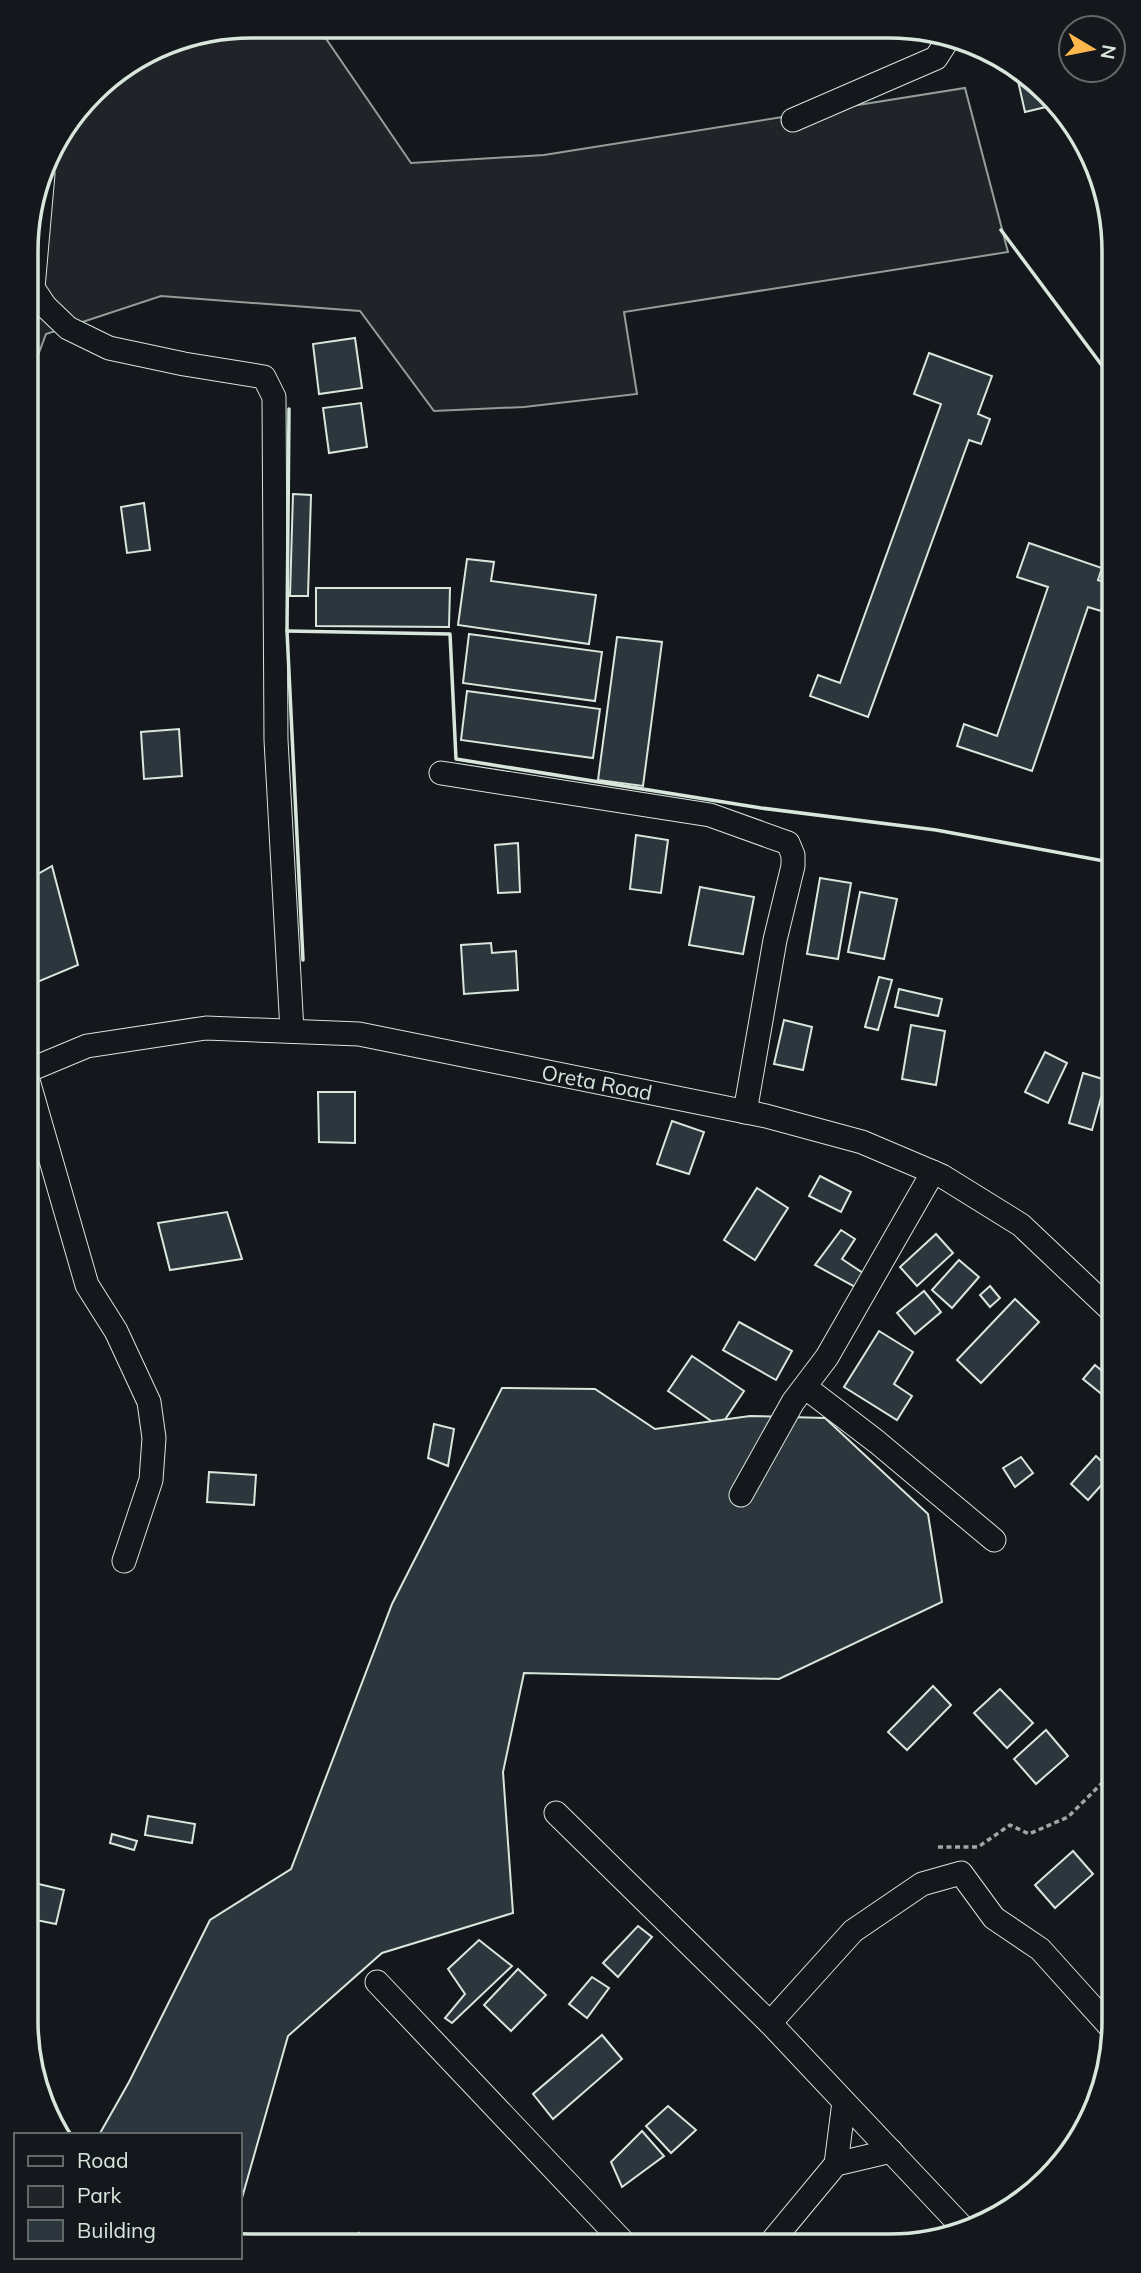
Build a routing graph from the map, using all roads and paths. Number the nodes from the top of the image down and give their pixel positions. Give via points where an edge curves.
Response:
1 (944, 46) edge
2 (793, 120) dead end
3 (39, 297) edge
4 (440, 772) dead end
5 (292, 1031) junction
6 (39, 1066) edge
7 (745, 1112) junction
8 (39, 1119) edge
9 (933, 1172) junction
10 (1102, 1302) edge
11 (804, 1387) junction
12 (741, 1495) dead end
13 (994, 1540) dead end
14 (124, 1561) dead end
15 (1102, 1783) edge
16 (556, 1813) dead end
17 (938, 1847) dead end
18 (377, 1982) dead end
19 (1102, 2018) edge
20 (770, 2023) junction
21 (844, 2102) junction
22 (891, 2151) junction
23 (836, 2164) junction
24 (958, 2223) edge
25 (617, 2235) edge
26 (777, 2235) edge

1 - 2 street via 936,58
3 - 5 street via 68,328 109,348 264,377 274,397 276,740
4 - 7 street via 710,814 788,843 793,866
5 - 6 street, Oreta Road via 206,1028 87,1046
5 - 7 street, Oreta Road via 359,1034
7 - 9 street, Oreta Road via 862,1142
8 - 14 street via 87,1285 116,1331 149,1402 154,1438 151,1480
9 - 10 street, Oreta Road via 1021,1225
9 - 11 street via 827,1357
11 - 12 street
11 - 13 street
15 - 17 path via 1068,1817 1029,1834 1010,1825 978,1847
16 - 20 street
18 - 25 street
19 - 20 street via 1040,1949 994,1918 961,1873 922,1884 853,1931
20 - 21 street
21 - 22 street
21 - 23 street
22 - 23 street
22 - 24 street
23 - 26 street

